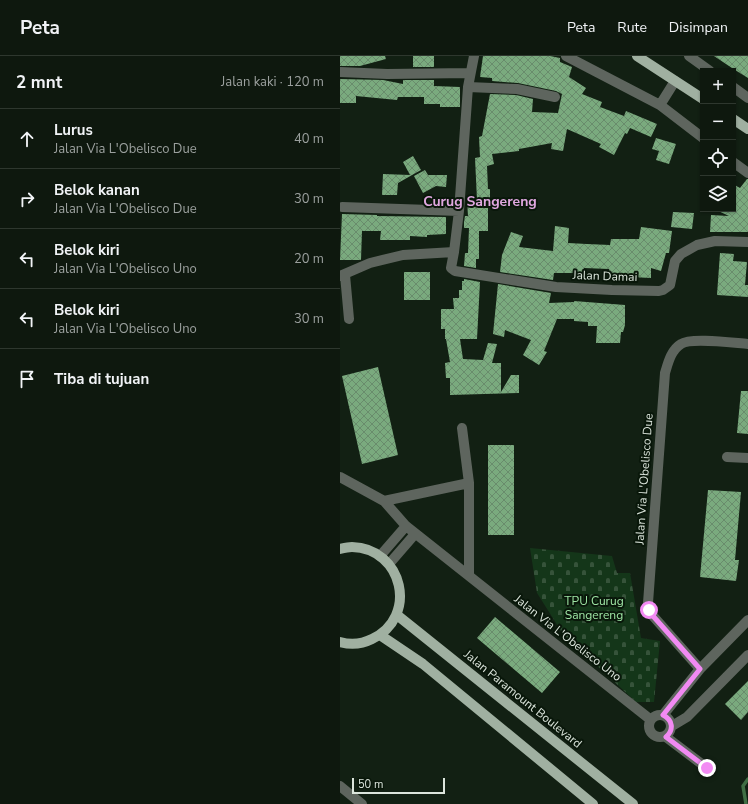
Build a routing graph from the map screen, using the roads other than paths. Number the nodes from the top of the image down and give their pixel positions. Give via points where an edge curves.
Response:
1 (474, 56) edge
2 (566, 56) edge
3 (637, 56) edge
4 (689, 56) edge
5 (706, 68) edge
6 (340, 72) edge
7 (470, 73) junction
8 (675, 81) junction
9 (468, 87) junction
10 (736, 89) edge
11 (555, 97) dead end
12 (700, 97) edge
13 (748, 98) edge
14 (660, 105) junction
15 (736, 121) edge
16 (748, 129) edge
17 (700, 136) edge
18 (736, 164) edge
19 (748, 173) edge
20 (342, 207) dead end
21 (459, 210) junction
22 (748, 242) edge
23 (454, 252) junction
24 (343, 276) edge
25 (349, 319) dead end
26 (748, 344) edge
27 (462, 428) dead end
28 (727, 457) dead end
29 (748, 458) edge
30 (340, 477) edge
31 (468, 483) junction
32 (384, 501) junction
33 (406, 526) junction
34 (415, 534) junction
35 (340, 549) edge
36 (380, 556) junction
37 (390, 564) junction
38 (469, 576) junction
39 (397, 615) junction
40 (748, 620) edge
41 (380, 636) junction
42 (340, 642) edge
43 (748, 655) edge
44 (700, 669) junction
45 (663, 715) junction
46 (651, 720) junction
47 (672, 726) junction
48 (666, 737) junction
49 (707, 768) dead end
50 (340, 786) edge
51 (362, 804) edge
52 (593, 804) edge
53 (633, 804) edge

1 - 7 street
2 - 14 street
3 - 8 main road
4 - 5 street
6 - 7 street
7 - 9 street
8 - 12 main road
8 - 14 street
9 - 11 street via 517,89
9 - 21 street
10 - 13 street
14 - 17 street
15 - 16 main road
18 - 19 street
20 - 21 street
21 - 23 street
22 - 23 street, Jalan Damai via 715,241 697,244 675,261 670,286 659,291 556,288 455,271 451,268
23 - 24 street via 403,255 370,263
24 - 25 street
26 - 44 street, Jalan Via L'Obelisco Due via 690,340 681,343 671,357 665,373 648,603 653,616
27 - 31 street
28 - 29 street
30 - 32 street, Jalan Via L'Obelisco Uno
31 - 32 street
31 - 38 street
32 - 33 street, Jalan Via L'Obelisco Uno
33 - 34 street, Jalan Via L'Obelisco Uno
33 - 36 street
34 - 37 street
34 - 38 street, Jalan Via L'Obelisco Uno
35 - 36 main road via 367,549
36 - 37 main road
37 - 39 main road via 397,576 400,589
38 - 46 street, Jalan Via L'Obelisco Uno
39 - 41 main road
39 - 53 main road, Jalan Paramount Boulevard
40 - 44 street
41 - 42 main road via 365,643
41 - 52 main road via 423,664
43 - 47 street via 687,717
44 - 45 street
45 - 46 street
45 - 47 street via 669,719
46 - 48 street via 648,727 651,734 658,738
47 - 48 street
48 - 49 street
50 - 51 street

